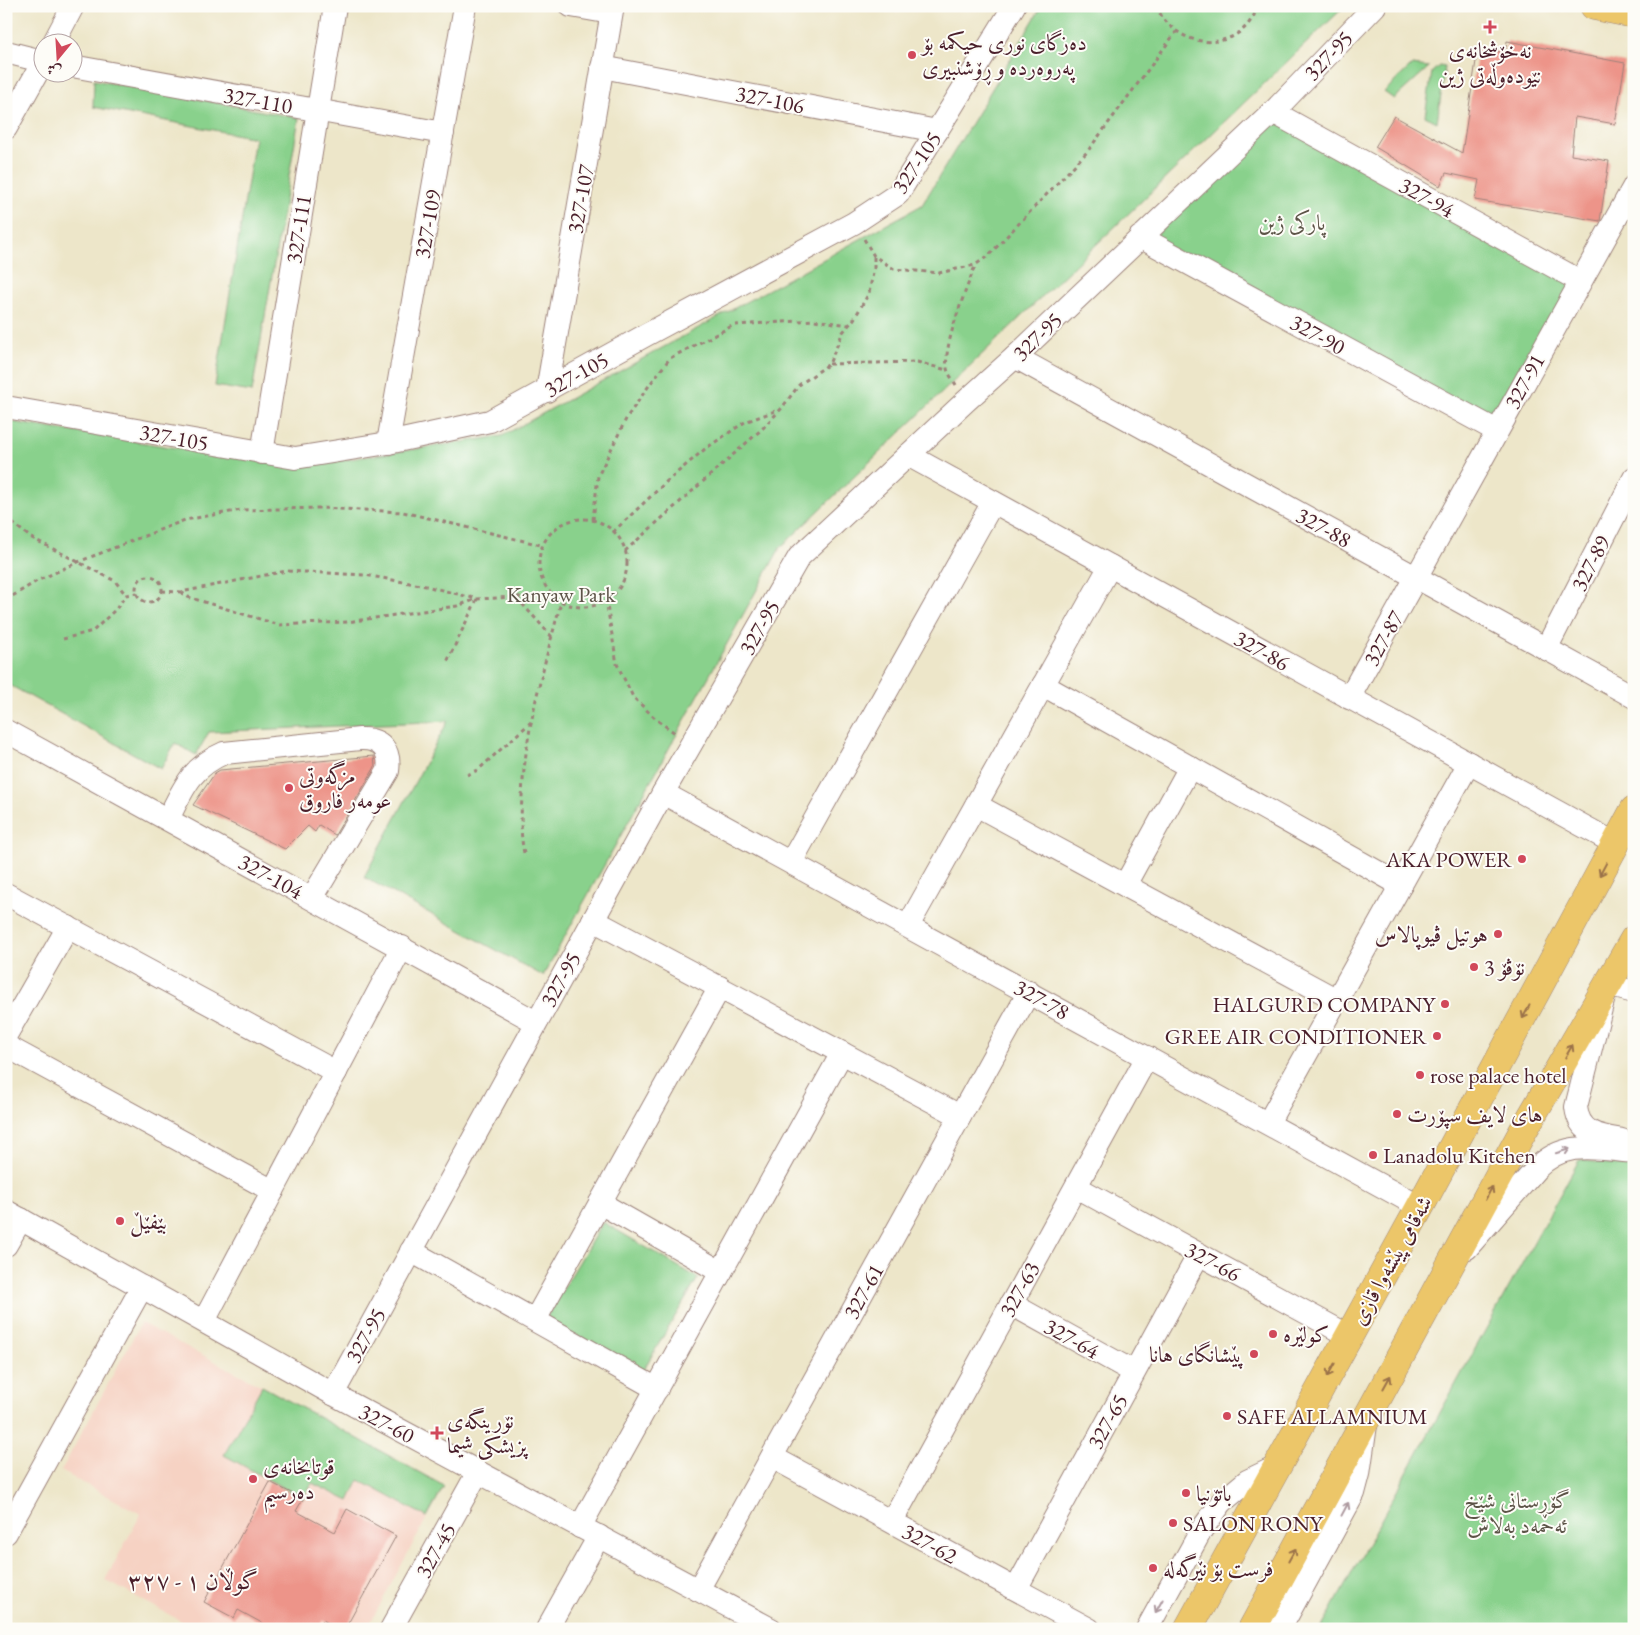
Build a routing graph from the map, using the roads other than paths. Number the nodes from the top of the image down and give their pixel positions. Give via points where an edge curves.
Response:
1 (73, 6) edge
2 (335, 6) edge
3 (465, 6) edge
4 (571, 6) edge
5 (1014, 6) edge
6 (1375, 6) edge
7 (1594, 6) edge
8 (612, 10) edge
9 (1634, 14) edge
10 (59, 32) edge
11 (6, 52) edge
12 (32, 59) edge
13 (602, 67) junction
14 (82, 68) edge
15 (32, 80) edge
16 (318, 110) junction
17 (1273, 112) junction
18 (6, 128) edge
19 (937, 131) junction
20 (443, 133) junction
21 (1634, 186) edge
22 (1140, 237) junction
23 (1580, 281) junction
24 (1015, 357) junction
25 (547, 391) junction
26 (6, 407) edge
27 (1496, 431) junction
28 (388, 443) junction
29 (262, 453) junction
30 (908, 455) junction
31 (1634, 478) edge
32 (993, 502) junction
33 (1110, 566) junction
34 (1416, 578) junction
35 (1546, 649) junction
36 (1043, 685) junction
37 (1634, 697) edge
38 (1349, 698) junction
39 (6, 731) edge
40 (1469, 763) junction
41 (1190, 767) junction
42 (663, 793) junction
43 (976, 804) junction
44 (1634, 810) edge
45 (168, 819) junction
46 (1616, 844) junction
47 (791, 862) junction
48 (1125, 885) junction
49 (1401, 885) junction
50 (6, 894) edge
51 (312, 898) junction
52 (593, 920) junction
53 (908, 926) junction
54 (68, 928) junction
55 (1634, 939) edge
56 (402, 947) junction
57 (1607, 985) junction
58 (720, 988) junction
59 (1029, 992) junction
60 (1634, 992) edge
61 (1337, 1000) junction
62 (536, 1022) junction
63 (6, 1035) edge
64 (6, 1046) edge
65 (842, 1053) junction
66 (1147, 1057) junction
67 (336, 1072) junction
68 (960, 1116) junction
69 (1268, 1123) junction
70 (1634, 1143) edge
71 (1634, 1152) edge
72 (1076, 1187) junction
73 (273, 1191) junction
74 (600, 1203) junction
75 (1420, 1206) junction
76 (14, 1215) edge
77 (6, 1245) edge
78 (411, 1251) junction
79 (1198, 1254) junction
80 (720, 1272) junction
81 (1446, 1274) junction
82 (142, 1287) junction
83 (1011, 1304) junction
84 (535, 1320) junction
85 (204, 1321) junction
86 (1349, 1336) junction
87 (1134, 1372) junction
88 (656, 1388) junction
89 (332, 1394) junction
90 (1367, 1418) junction
91 (772, 1456) junction
92 (1278, 1466) junction
93 (478, 1472) junction
94 (892, 1522) junction
95 (6, 1532) edge
96 (590, 1532) junction
97 (1016, 1589) junction
98 (698, 1590) junction
99 (1194, 1622) edge
100 (391, 1629) edge
101 (547, 1629) edge
102 (771, 1629) edge
103 (1089, 1629) edge
104 (1147, 1629) edge
105 (1252, 1629) edge
106 (1280, 1629) edge

1 - 10 street
2 - 16 street, 327-111
3 - 20 street, 327-109
4 - 8 street
5 - 19 street, 327-105
6 - 17 street, 327-95
7 - 9 highway
8 - 13 street, 327-107
11 - 12 street
13 - 19 street, 327-106
13 - 25 street, 327-107
14 - 16 street, 327-110
15 - 18 street
16 - 20 street, 327-110
16 - 29 street, 327-111
17 - 22 street, 327-95
17 - 23 street, 327-94
19 - 25 street, 327-105 via 898,194 854,223
20 - 28 street, 327-109
21 - 23 street, 327-91
22 - 24 street, 327-95
22 - 27 street, 327-90
23 - 27 street, 327-91
24 - 30 street, 327-95
24 - 34 street, 327-88
25 - 28 street, 327-105 via 490,421
26 - 29 street, 327-105
27 - 34 street, 327-91
28 - 29 street, 327-105 via 295,458
30 - 32 street, 327-86
30 - 42 street, 327-95 via 799,557
31 - 35 street, 327-89
32 - 33 street, 327-86
32 - 47 street
33 - 36 street
33 - 38 street, 327-86
34 - 35 street, 327-88
34 - 38 street, 327-87
35 - 37 street, 327-88
36 - 41 street
36 - 43 street
38 - 40 street, 327-86
39 - 45 street, 327-104
40 - 46 street, 327-86
40 - 49 street
41 - 48 street
41 - 49 street
42 - 47 street, 327-78
42 - 52 street, 327-95
43 - 48 street
43 - 53 street
44 - 46 highway, شەقامی پێشەوا قازی
45 - 51 street, 327-104
45 - 51 street via 198,768 224,753 368,738 377,741 388,754 388,771
46 -> 75 highway, شەقامی پێشەوا قازی
47 - 53 street, 327-78
48 - 61 street
49 - 61 street
50 - 54 street
51 - 56 street, 327-104
52 - 58 street
52 - 62 street, 327-95
53 - 59 street, 327-78
54 - 63 street
54 - 67 street
55 - 57 highway
56 - 62 street, 327-104
56 - 67 street
57 - 60 street
57 - 70 street via 1577,1100 1577,1113 1589,1132
81 -> 57 highway
58 - 65 street
58 - 74 street
59 - 66 street, 327-78
59 - 68 street, 327-61
61 - 69 street
62 - 78 street, 327-95
64 - 73 street
65 - 68 street
65 - 80 street
66 - 69 street, 327-78
66 - 72 street, 327-63
67 - 73 street
68 - 91 street, 327-61
69 - 75 street, 327-78
81 -> 71 street via 1536,1169 1554,1154 1574,1148
72 - 79 street, 327-66
72 - 83 street, 327-63
73 - 85 street
74 - 80 street
74 - 84 street
75 - 86 highway, شەقامی پێشەوا قازی
76 - 77 street
76 - 82 street, 327-60
78 - 84 street
78 - 89 street, 327-95
79 - 86 street, 327-66
79 - 87 street, 327-65
80 - 88 street
90 -> 81 highway
82 - 85 street, 327-60
82 - 95 street
83 - 87 street, 327-64
83 - 94 street, 327-63
84 - 88 street
85 - 89 street, 327-60
86 -> 92 highway, شەقامی پێشەوا قازی
87 - 97 street, 327-65
88 - 96 street
89 - 93 street, 327-60
105 -> 90 highway
106 -> 90 street via 1354,1493
91 - 94 street, 327-62
91 - 98 street, 327-61
92 - 99 highway, شەقامی پێشەوا قازی
92 -> 104 street via 1247,1481 1222,1502 1202,1529
93 - 96 street, 327-60
93 - 100 street, 327-45
94 - 97 street, 327-62
96 - 98 street, 327-60
96 - 101 street
97 - 103 street, 327-62
98 - 102 street, 327-60

